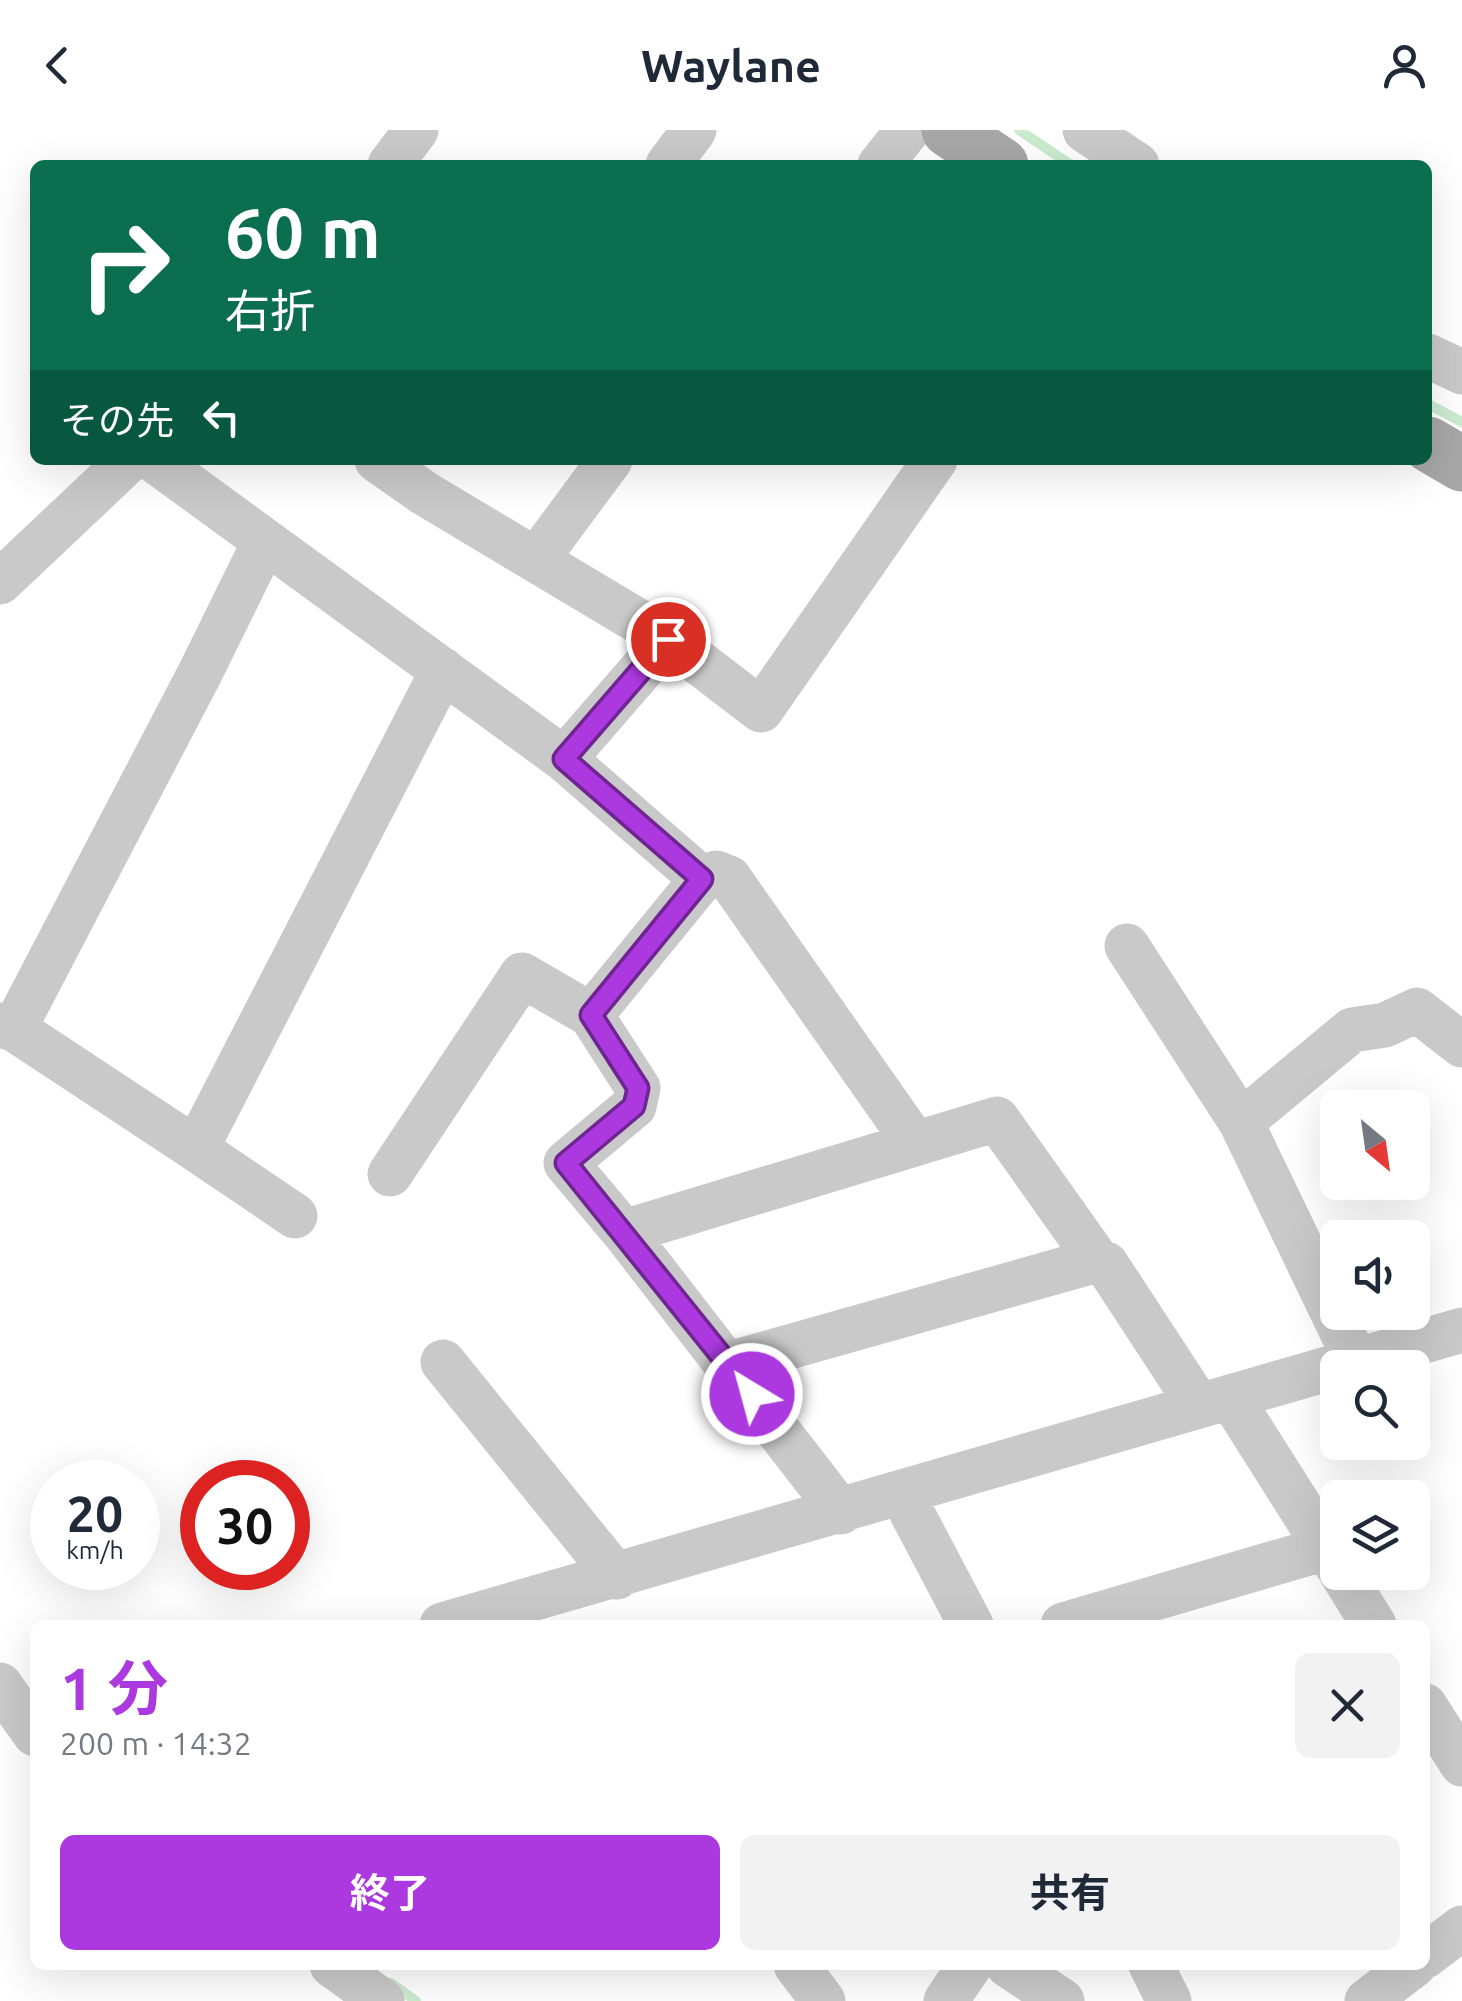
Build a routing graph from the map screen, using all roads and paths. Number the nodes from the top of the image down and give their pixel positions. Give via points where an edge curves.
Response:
1 (416, 130) edge
2 (694, 130) edge
3 (908, 130) edge
4 (949, 130) edge
5 (1085, 130) edge
6 (394, 160) edge
7 (672, 160) edge
8 (884, 160) edge
9 (994, 160) edge
10 (1130, 160) edge
11 (1432, 358) edge
12 (1462, 372) edge
13 (1432, 446) edge
14 (1462, 464) edge
15 (124, 465) edge
16 (161, 465) edge
17 (395, 465) edge
18 (606, 465) edge
19 (931, 465) edge
20 (436, 476) edge
21 (265, 541) junction
22 (536, 560) junction
23 (0, 582) edge
24 (668, 639) junction
25 (443, 670) junction
26 (564, 759) junction
27 (702, 879) junction
28 (1127, 946) dead end
29 (591, 1015) junction
30 (7, 1027) edge
31 (1462, 1044) edge
32 (1240, 1122) junction
33 (914, 1142) junction
34 (196, 1149) junction
35 (390, 1174) dead end
36 (296, 1216) dead end
37 (624, 1232) junction
38 (1097, 1260) junction
39 (1462, 1330) edge
40 (1351, 1350) edge
41 (1394, 1350) edge
42 (443, 1362) dead end
43 (729, 1364) junction
44 (1320, 1371) edge
45 (1215, 1402) junction
46 (902, 1494) junction
47 (841, 1512) junction
48 (1320, 1543) edge
49 (1320, 1567) edge
50 (617, 1576) junction
51 (1352, 1590) edge
52 (1163, 1612) edge
53 (531, 1614) edge
54 (482, 1620) edge
55 (968, 1620) edge
56 (1101, 1620) edge
57 (1371, 1620) edge
58 (0, 1685) edge
59 (1430, 1714) edge
60 (26, 1734) edge
61 (1462, 1764) edge
62 (1462, 1928) edge
63 (1430, 1950) edge
64 (339, 1970) edge
65 (800, 1970) edge
66 (967, 1970) edge
67 (1016, 1970) edge
68 (1154, 1970) edge
69 (382, 2001) edge
70 (823, 2001) edge
71 (946, 2001) edge
72 (1062, 2001) edge
73 (1169, 2001) edge

1 - 6 street
2 - 7 street
3 - 8 street
4 - 9 main road
5 - 10 street
11 - 12 street
13 - 14 main road
15 - 23 street
16 - 21 street
17 - 20 street
18 - 22 street
19 - 24 street via 761,710
20 - 22 street
21 - 25 street
21 - 30 street via 192,690
22 - 24 street
24 - 26 street
25 - 26 street
25 - 34 street
26 - 27 street
27 - 29 street
27 - 33 street via 716,873 729,878
28 - 32 street
29 - 35 street via 522,974
29 - 37 street via 638,1088 634,1106 566,1163
30 - 34 street
31 - 32 street via 1417,1010 1352,1030
32 - 40 street
33 - 37 street
33 - 38 street via 997,1119
34 - 36 street
37 - 43 street
38 - 43 street
38 - 45 street
39 - 41 street
42 - 50 street
43 - 47 street
44 - 45 street
45 - 46 street
45 - 48 street
46 - 47 street
46 - 55 street
47 - 50 street
49 - 52 street
50 - 53 street
51 - 57 street
52 - 56 street
53 - 54 street
58 - 60 street
59 - 61 street
62 - 63 street
64 - 69 street
65 - 70 street
66 - 71 street
67 - 72 street
68 - 73 street

